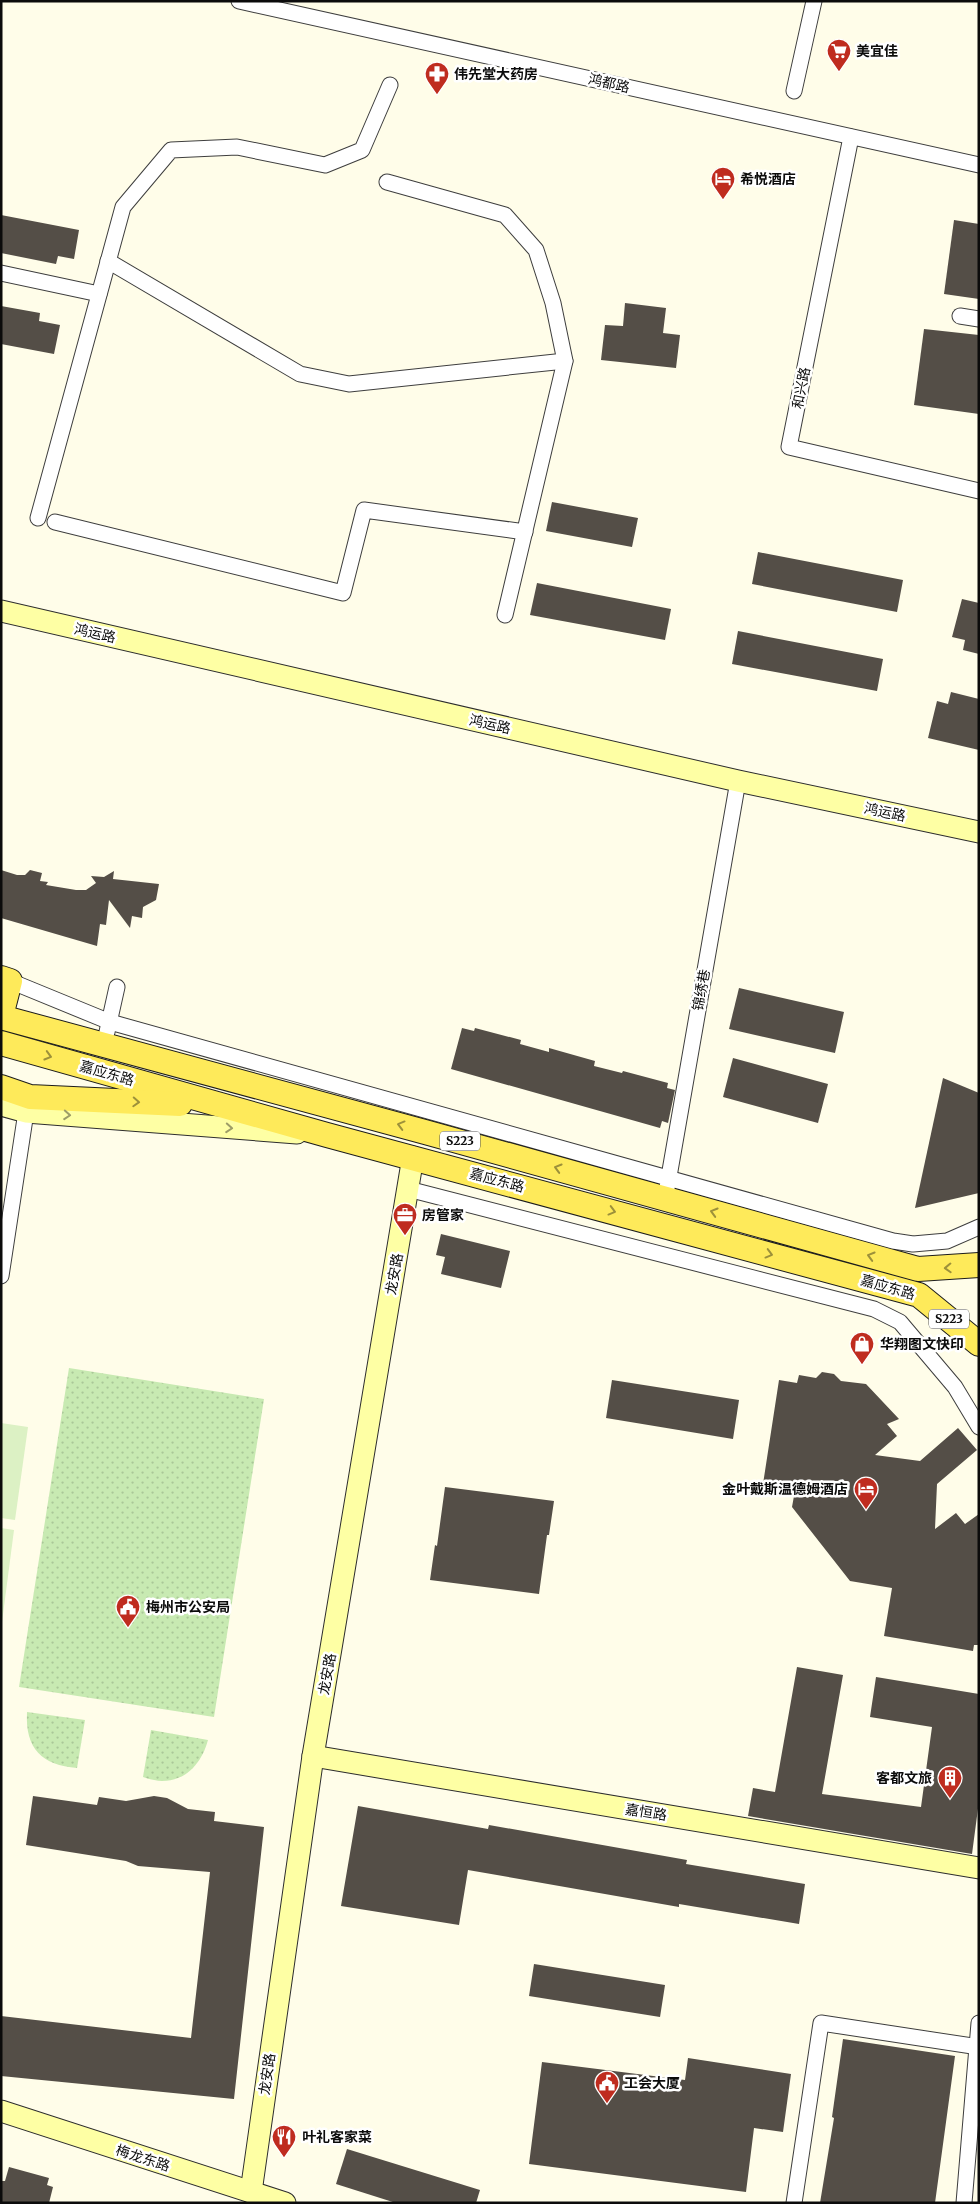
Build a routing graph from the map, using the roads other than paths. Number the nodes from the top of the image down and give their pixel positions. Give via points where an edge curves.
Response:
1 (239, 1) edge
2 (814, 1) edge
3 (390, 85) dead end
4 (794, 91) dead end
5 (851, 137) junction
6 (979, 165) edge
7 (387, 182) dead end
8 (108, 261) junction
9 (1, 273) edge
10 (99, 294) junction
11 (960, 316) dead end
12 (979, 319) edge
13 (565, 361) junction
14 (979, 491) edge
15 (38, 518) dead end
16 (55, 522) dead end
17 (525, 532) junction
18 (1, 611) edge
19 (505, 615) dead end
20 (738, 781) junction
21 (979, 832) edge
22 (6, 980) edge
23 (117, 988) dead end
24 (1, 1017) edge
25 (110, 1022) junction
26 (1, 1043) edge
27 (104, 1046) junction
28 (1, 1088) edge
29 (1, 1105) edge
30 (222, 1106) junction
31 (26, 1112) junction
32 (327, 1135) junction
33 (413, 1157) junction
34 (667, 1188) junction
35 (408, 1189) junction
36 (979, 1228) edge
37 (979, 1265) edge
38 (1, 1276) edge
39 (979, 1344) edge
40 (979, 1427) edge
41 (313, 1756) junction
42 (979, 1868) edge
43 (979, 2023) edge
44 (977, 2047) edge
45 (1, 2111) edge
46 (236, 2194) edge
47 (285, 2203) edge
48 (794, 2203) edge
49 (964, 2203) edge

1 - 5 street, 鸿都路
2 - 4 street
3 - 8 street via 362,150 325,165 237,147 170,150 123,207
5 - 6 street, 鸿都路
5 - 14 street, 和兴路 via 789,447
7 - 13 street via 505,215 536,250 553,303
8 - 10 street
8 - 13 street via 300,374 349,384
9 - 10 street
10 - 15 street
11 - 12 street
13 - 17 street
16 - 17 street via 343,593 364,510
17 - 19 street
18 - 20 street, 鸿运路
20 - 21 street, 鸿运路
20 - 34 street, 锦绣巷
22 - 24 main road
22 - 25 street
23 - 25 street
24 - 27 main road, 嘉应东路 / S223
25 - 27 street
25 - 34 street
26 -> 30 main road, 嘉应东路 / S223
34 -> 27 main road, 嘉应东路 / S223
28 -> 30 main road via 30,1097
29 - 31 street
30 - 32 main road, 嘉应东路 / S223
31 -> 32 street
31 - 38 street
32 - 33 main road, 嘉应东路 / S223
33 - 35 street, 龙安路
33 -> 39 main road, 嘉应东路 / S223 via 919,1295
34 - 36 street via 913,1244 947,1241
37 -> 34 main road, 嘉应东路 / S223 via 918,1269
35 - 40 street via 874,1309 900,1322 955,1387
35 - 41 street, 龙安路
41 - 42 street, 嘉恒路
41 - 46 street, 龙安路
43 - 44 street
44 - 48 street via 821,2024
44 - 49 street
45 - 46 street, 梅龙东路
46 - 47 street, 梅龙东路

